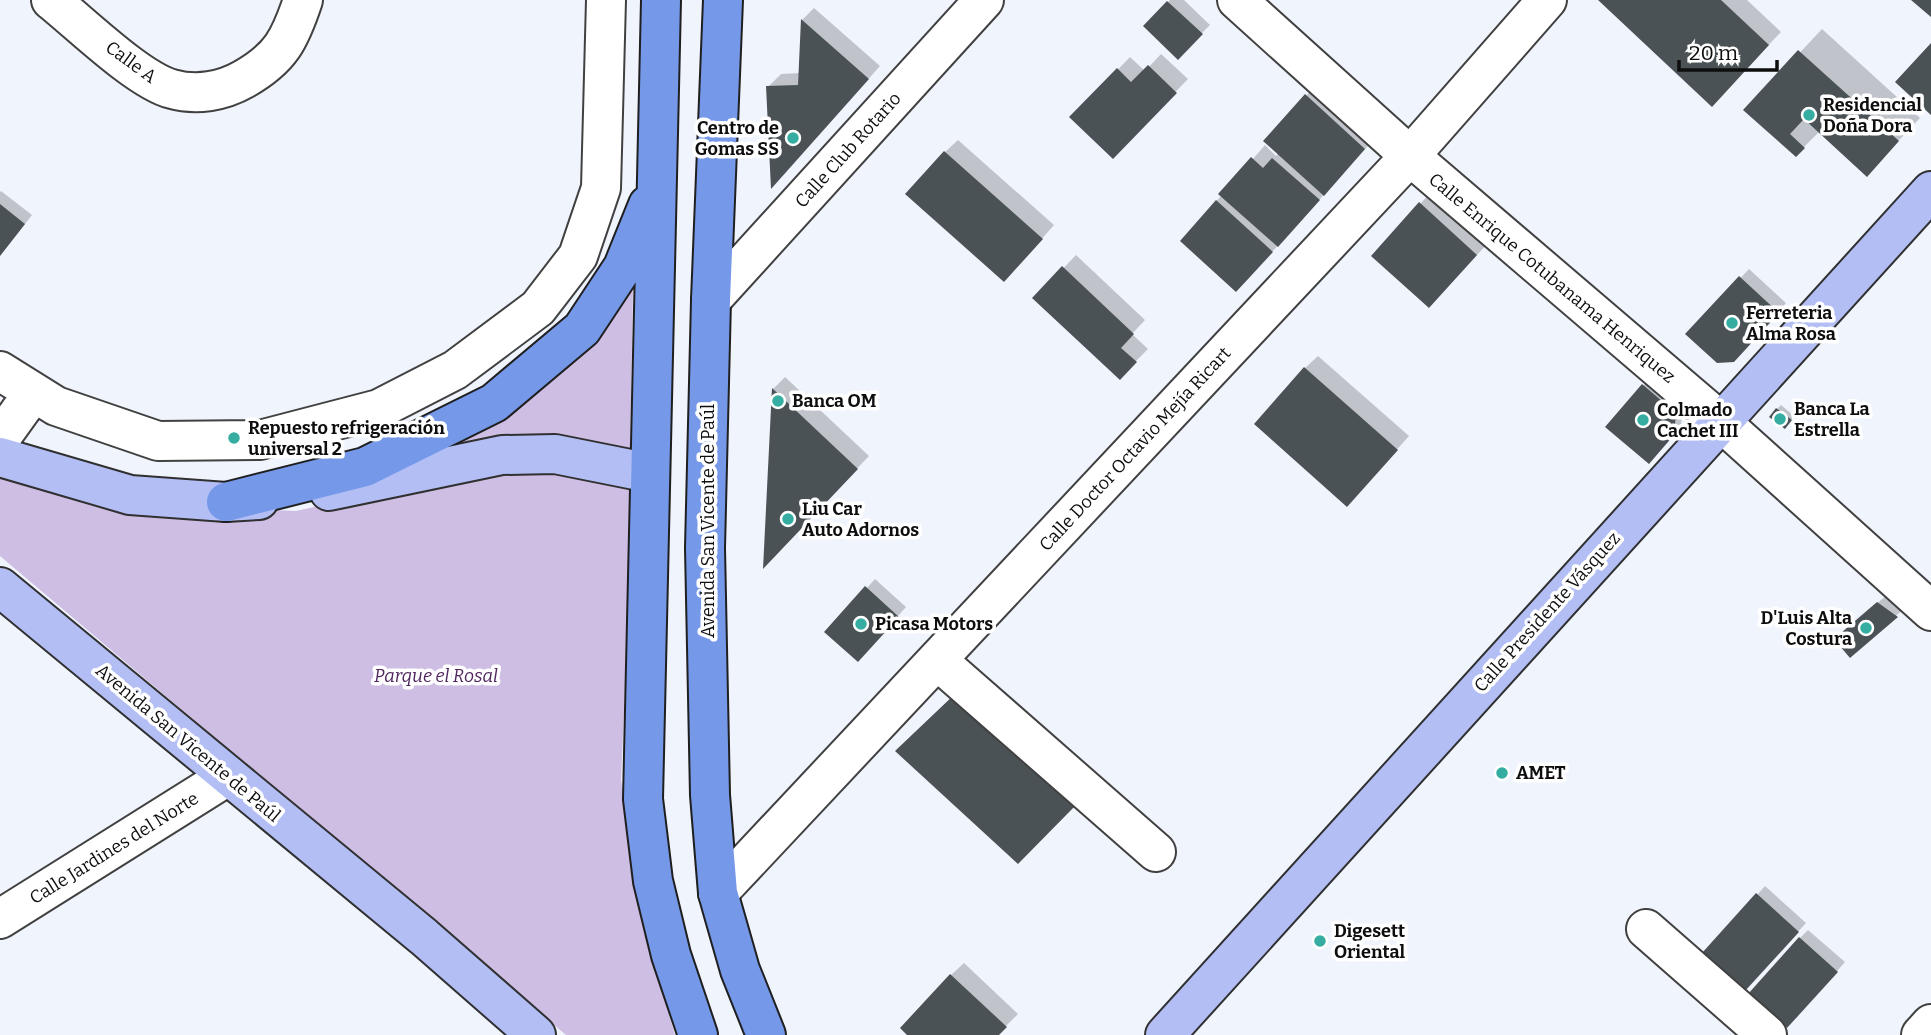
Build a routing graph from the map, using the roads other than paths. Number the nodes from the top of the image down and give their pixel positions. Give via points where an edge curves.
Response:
1 (51, 0) edge
2 (303, 0) edge
3 (606, 0) edge
4 (661, 0) edge
5 (723, 0) edge
6 (984, 0) edge
7 (1237, 0) edge
8 (1547, 0) edge
9 (1410, 156) junction
10 (658, 180) junction
11 (1931, 191) edge
12 (711, 300) junction
13 (0, 371) edge
14 (33, 393) junction
15 (1720, 421) junction
16 (0, 439) edge
17 (0, 457) edge
18 (650, 472) junction
19 (226, 502) junction
20 (0, 587) edge
21 (1931, 611) edge
22 (937, 660) junction
23 (228, 776) junction
24 (1156, 852) dead end
25 (718, 893) junction
26 (0, 919) edge
27 (1646, 929) dead end
28 (1931, 1024) edge
29 (536, 1035) edge
30 (698, 1035) edge
31 (766, 1035) edge
32 (1165, 1035) edge
33 (1767, 1035) edge
34 (1921, 1035) edge

1 - 2 street, Calle A via 140,71 170,89 199,93 233,85 267,66 291,37
3 - 14 street via 601,188 578,256 538,308 455,370 379,409 260,440 158,441 56,406
4 - 10 main road
5 - 12 main road, Avenida San Vicente de Paúl
6 - 12 street, Calle Club Rotario
7 - 9 street, Calle Enrique Cotubanama Henriquez
8 - 9 street, Calle Doctor Octavio Mejía Ricart
9 - 15 street, Calle Enrique Cotubanama Henriquez
9 - 22 street, Calle Doctor Octavio Mejía Ricart
10 - 18 main road
10 - 19 main road via 623,267 582,329 494,403 365,467
11 - 15 street, Calle Presidente Vásquez
12 - 25 main road, Avenida San Vicente de Paúl via 705,548 710,795
13 - 14 street
14 - 16 street
15 - 21 street, Calle Enrique Cotubanama Henriquez
15 - 32 street, Calle Presidente Vásquez
17 - 19 street via 130,495
18 - 19 street via 555,454 502,455 301,497
18 - 30 main road via 643,799 653,881
20 - 23 street, Avenida San Vicente de Paúl
22 - 24 street
22 - 25 street, Calle Doctor Octavio Mejía Ricart
23 - 26 street, Calle Jardines del Norte
23 - 29 street, Avenida San Vicente de Paúl
25 - 31 main road, Avenida San Vicente de Paúl via 740,970
27 - 33 street
28 - 34 street

